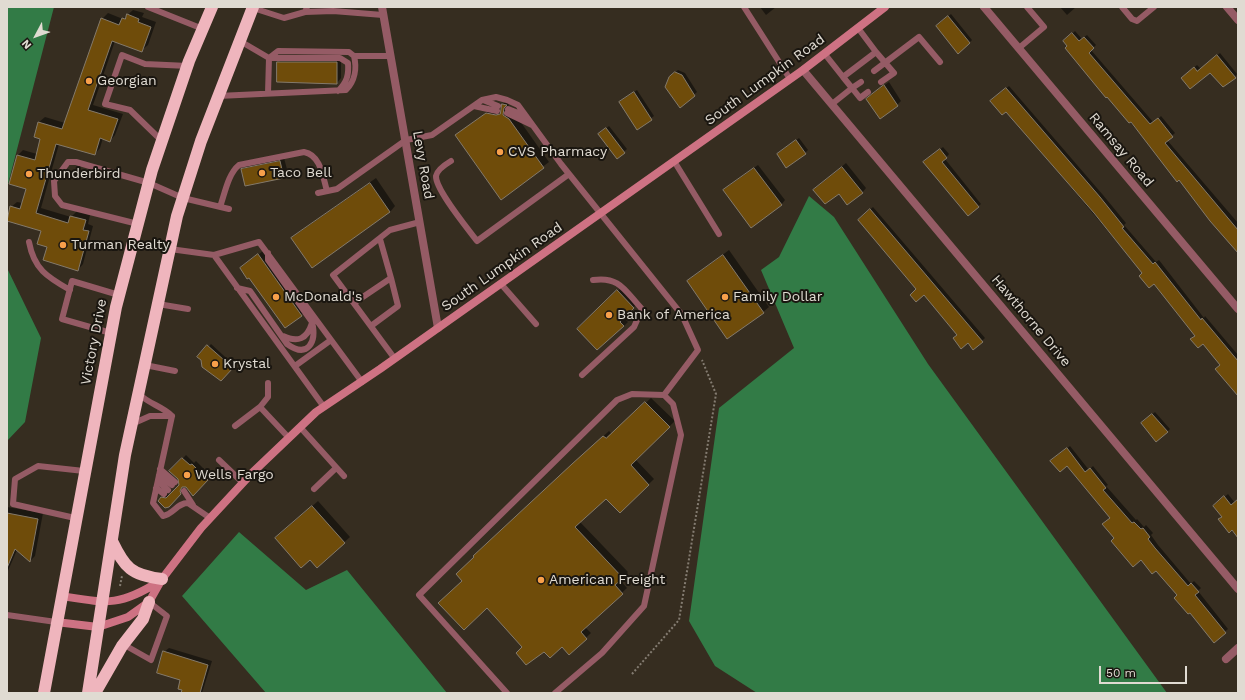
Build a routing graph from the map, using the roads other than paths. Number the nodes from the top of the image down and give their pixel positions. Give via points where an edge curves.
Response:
1 (148, 7) edge
2 (212, 7) edge
3 (744, 7) edge
4 (885, 7) edge
5 (984, 7) edge
6 (1027, 7) edge
7 (1122, 7) edge
8 (1154, 7) edge
9 (1227, 7) edge
10 (253, 8) edge
11 (306, 10) edge
12 (383, 11) edge
13 (1238, 20) edge
14 (858, 28) junction
15 (203, 29) junction
16 (240, 41) junction
17 (1019, 48) junction
18 (876, 52) junction
19 (824, 53) junction
20 (354, 56) junction
21 (391, 56) junction
22 (269, 58) junction
23 (886, 62) junction
24 (940, 62) dead end
25 (188, 66) junction
26 (803, 70) junction
27 (874, 72) dead end
28 (843, 77) junction
29 (790, 80) junction
30 (861, 82) dead end
31 (881, 82) dead end
32 (852, 88) junction
33 (338, 91) junction
34 (268, 92) junction
35 (868, 92) dead end
36 (218, 96) junction
37 (482, 100) junction
38 (832, 104) junction
39 (474, 106) junction
40 (526, 116) junction
41 (534, 125) junction
42 (406, 140) junction
43 (162, 141) junction
44 (451, 161) dead end
45 (674, 161) junction
46 (569, 174) junction
47 (149, 183) junction
48 (327, 192) junction
49 (318, 193) dead end
50 (183, 198) junction
51 (220, 207) junction
52 (229, 209) dead end
53 (601, 213) junction
54 (420, 222) junction
55 (138, 224) junction
56 (719, 234) dead end
57 (380, 238) junction
58 (29, 242) dead end
59 (170, 249) junction
60 (268, 253) junction
61 (214, 255) junction
62 (391, 278) junction
63 (593, 280) dead end
64 (501, 284) junction
65 (237, 288) junction
66 (70, 290) junction
67 (119, 295) junction
68 (354, 303) junction
69 (158, 304) junction
70 (188, 309) dead end
71 (1238, 309) edge
72 (312, 322) junction
73 (536, 324) dead end
74 (371, 326) junction
75 (438, 328) junction
76 (111, 333) junction
77 (282, 336) junction
78 (331, 340) junction
79 (395, 359) junction
80 (145, 365) junction
81 (295, 366) junction
82 (175, 371) dead end
83 (582, 375) dead end
84 (362, 382) junction
85 (268, 383) dead end
86 (138, 394) junction
87 (664, 395) junction
88 (260, 407) junction
89 (324, 407) junction
90 (172, 416) junction
91 (132, 424) junction
92 (235, 426) dead end
93 (300, 427) junction
94 (289, 438) junction
95 (219, 460) dead end
96 (336, 468) junction
97 (84, 471) junction
98 (344, 476) dead end
99 (158, 478) junction
100 (242, 482) junction
101 (314, 489) dead end
102 (76, 518) junction
103 (210, 518) junction
104 (112, 541) junction
105 (162, 579) junction
106 (1238, 588) edge
107 (61, 596) junction
108 (149, 602) junction
109 (102, 603) junction
110 (7, 615) edge
111 (56, 622) junction
112 (98, 627) junction
113 (122, 646) junction
114 (1238, 648) edge
115 (1226, 659) dead end
116 (44, 693) edge
117 (88, 693) edge
118 (95, 693) edge
119 (506, 693) edge
120 (555, 693) edge

1 - 15 lane
2 - 15 highway, Victory Drive
3 - 29 lane
4 - 14 main road, South Lumpkin Road
5 - 17 street, Ramsay Road
6 - 17 lane via 1044,27
7 - 8 lane via 1132,19 1138,21
9 - 13 street
10 - 11 lane via 284,18
10 - 16 highway
11 - 12 lane
12 - 21 street, Levy Road
14 - 18 lane
14 - 19 main road, South Lumpkin Road
15 - 25 highway, Victory Drive
16 - 22 lane
16 - 36 highway
17 - 71 street, Ramsay Road
18 - 23 lane
18 - 28 lane
19 - 26 main road, South Lumpkin Road
19 - 28 lane
20 - 21 lane
20 - 22 lane via 350,52 278,51
20 - 33 lane via 355,74 350,87
21 - 42 street, Levy Road
22 - 33 lane via 340,58 348,63 348,72 346,84
22 - 34 lane
23 - 24 lane via 919,37
23 - 27 lane
23 - 31 lane via 894,72
25 - 43 highway, Victory Drive
25 - 43 lane via 145,64 122,55 105,104 130,110
26 - 29 main road, South Lumpkin Road
26 - 38 street, Hawthorne Drive
28 - 32 lane
29 - 45 main road, South Lumpkin Road
30 - 32 lane
32 - 35 lane via 860,98
32 - 38 lane
33 - 34 lane
34 - 36 lane
36 - 50 highway
37 - 39 lane
37 - 39 lane via 498,109
37 - 40 lane via 496,97 507,100 518,105
38 - 106 street, Hawthorne Drive
39 - 42 lane via 432,135
40 - 41 lane
40 - 41 lane via 508,111
41 - 46 lane
42 - 48 lane via 337,189
42 - 54 street, Levy Road
43 - 47 highway, Victory Drive
44 - 46 lane via 438,171 436,176 440,189 477,241
45 - 53 main road, South Lumpkin Road
45 - 56 lane
46 - 53 lane
47 - 50 lane
47 - 55 highway, Victory Drive
47 - 55 lane via 76,162 68,162 54,182 55,196 62,205
48 - 49 lane
48 - 51 lane via 317,160 304,152 234,168
50 - 51 lane
50 - 59 highway
51 - 52 lane
53 - 64 main road, South Lumpkin Road
53 - 87 lane via 682,315 698,350
54 - 57 lane via 390,230
54 - 75 street, Levy Road
55 - 67 highway, Victory Drive
57 - 62 lane
57 - 68 lane via 333,275
58 - 66 lane via 31,253 41,272
59 - 61 lane
59 - 69 highway
60 - 61 lane via 259,242
60 - 72 lane via 268,260
60 - 78 lane
61 - 65 lane
62 - 68 lane
62 - 74 lane via 398,306
63 - 83 lane via 614,280 642,309 634,327
64 - 73 lane
64 - 75 main road, South Lumpkin Road
65 - 77 lane via 250,291
65 - 81 lane
66 - 67 lane via 72,281
66 - 76 lane via 62,319
67 - 76 highway, Victory Drive
68 - 74 lane
69 - 70 lane
69 - 80 highway
72 - 77 lane via 307,334 299,340
72 - 77 lane via 314,340 308,347 294,349
74 - 79 lane
75 - 79 main road, South Lumpkin Road
76 - 97 highway, Victory Drive
78 - 81 lane
78 - 84 lane
79 - 84 main road, South Lumpkin Road
80 - 82 lane
80 - 86 highway
81 - 89 lane
84 - 89 main road, South Lumpkin Road
85 - 88 lane via 268,397
86 - 90 lane via 153,405 165,409
86 - 91 highway
87 - 119 lane via 632,394 617,400 419,596
87 - 120 lane via 673,404 681,435 644,606 602,653
88 - 92 lane
88 - 94 lane
89 - 93 main road, South Lumpkin Road
90 - 91 lane via 150,416
90 - 99 lane
91 - 104 highway
93 - 94 main road, South Lumpkin Road
93 - 96 lane
94 - 100 main road, South Lumpkin Road
95 - 100 lane
96 - 98 lane
96 - 101 lane
97 - 102 highway, Victory Drive
97 - 102 lane via 38,466 15,479 13,504
99 - 99 lane via 170,488
99 - 103 lane via 153,503 163,516 170,514 182,500
100 - 103 main road, South Lumpkin Road
102 - 107 highway, Victory Drive
103 - 105 main road, South Lumpkin Road
104 - 105 highway via 122,561 132,570 144,577
104 - 109 highway
105 - 108 main road, South Lumpkin Road
105 - 109 main road, South Lumpkin Road via 137,596
107 - 109 main road, South Lumpkin Road
107 - 111 highway, Victory Drive
108 - 112 main road, South Lumpkin Road via 128,617
108 - 113 highway via 143,619
108 - 113 lane via 167,616 151,660
109 - 112 highway
110 - 111 lane
111 - 112 main road, South Lumpkin Road
111 - 116 highway, Victory Drive
112 - 117 highway
113 - 118 highway
114 - 115 street

